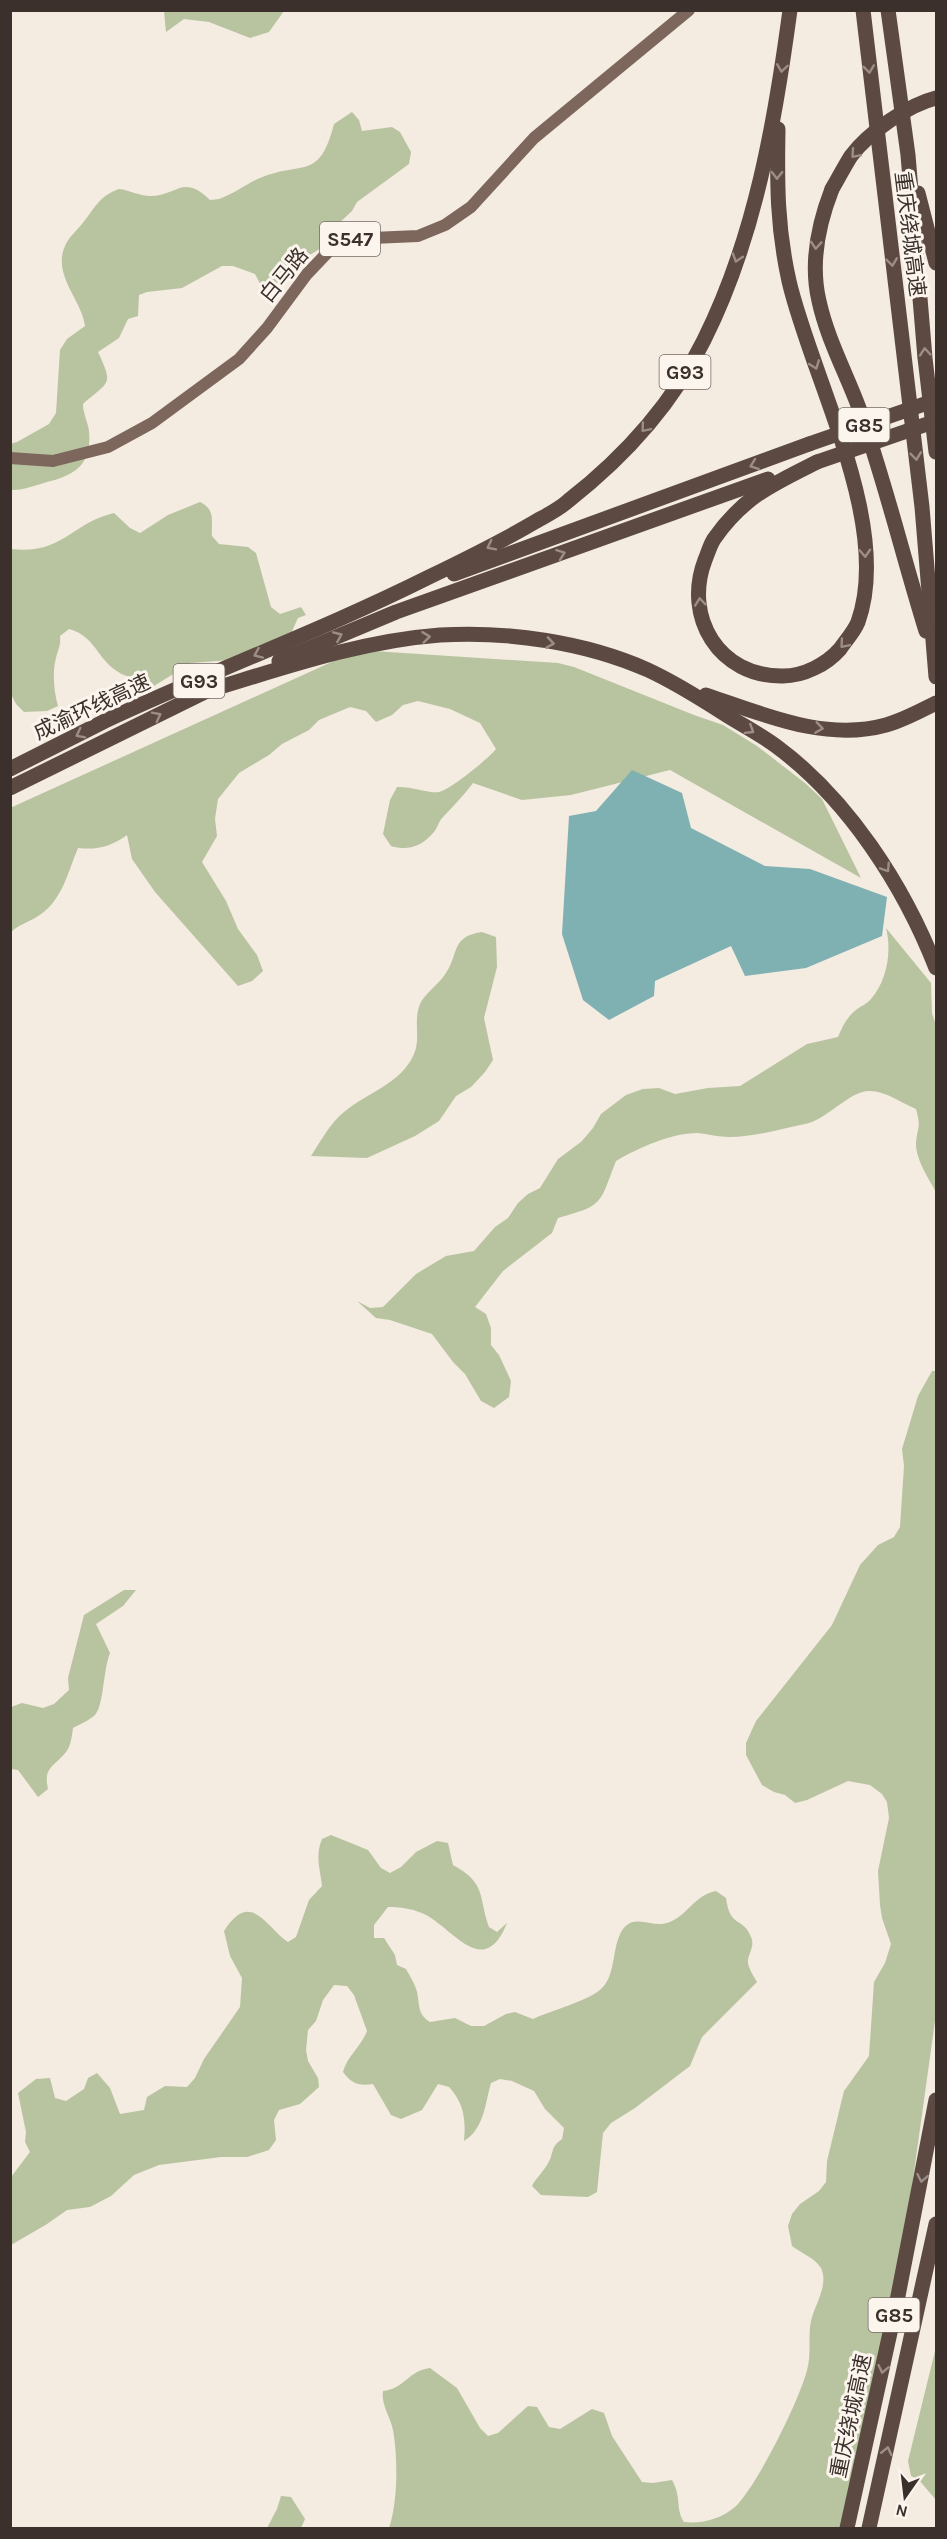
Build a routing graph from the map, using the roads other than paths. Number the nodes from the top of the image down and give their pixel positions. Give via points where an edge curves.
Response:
1 (689, 10) edge
2 (790, 10) edge
3 (863, 10) edge
4 (888, 10) edge
5 (778, 96) junction
6 (936, 98) edge
7 (908, 155) junction
8 (936, 263) edge
9 (936, 400) edge
10 (936, 422) edge
11 (936, 452) edge
12 (10, 458) edge
13 (817, 462) junction
14 (389, 597) junction
15 (936, 669) edge
16 (683, 687) junction
17 (207, 691) junction
18 (936, 703) edge
19 (10, 769) edge
20 (10, 788) edge
21 (936, 968) edge
22 (936, 2100) edge
23 (936, 2224) edge
24 (847, 2529) edge
25 (869, 2529) edge

1 - 12 main road, 白马路 / S547 via 534,138 471,207 445,225 418,236 349,239 328,252 239,359 152,423 108,447 52,461
2 -> 5 highway, G93
3 -> 15 highway, 重庆绕城高速 via 922,507
4 - 7 highway, 重庆绕城高速
5 -> 13 highway via 779,234 803,335 843,440 866,552 858,622 831,659 805,672 763,674 738,666 716,647 705,628 698,602 699,575 712,541 757,493
5 -> 14 highway, G93 via 758,187 721,301 703,342 645,429 566,503
6 -> 15 highway, G85, bridge via 896,116 852,155 832,189 816,243 819,301 893,510
7 - 8 highway
11 -> 7 highway, 重庆绕城高速
9 -> 14 highway, bridge
10 - 13 highway, bridge
17 -> 13 highway via 396,612
14 -> 19 highway, 成渝环线高速 / G93 via 106,721
17 -> 16 highway, G93 via 341,651 440,635 492,635 557,643 646,669
16 -> 18 highway, G93 via 775,719 820,729 885,726
16 -> 21 highway via 777,747 847,815 903,893
20 -> 17 highway, 成渝环线高速 / G93
22 -> 24 highway, 重庆绕城高速 / G85
25 -> 23 highway, 重庆绕城高速 / G85

